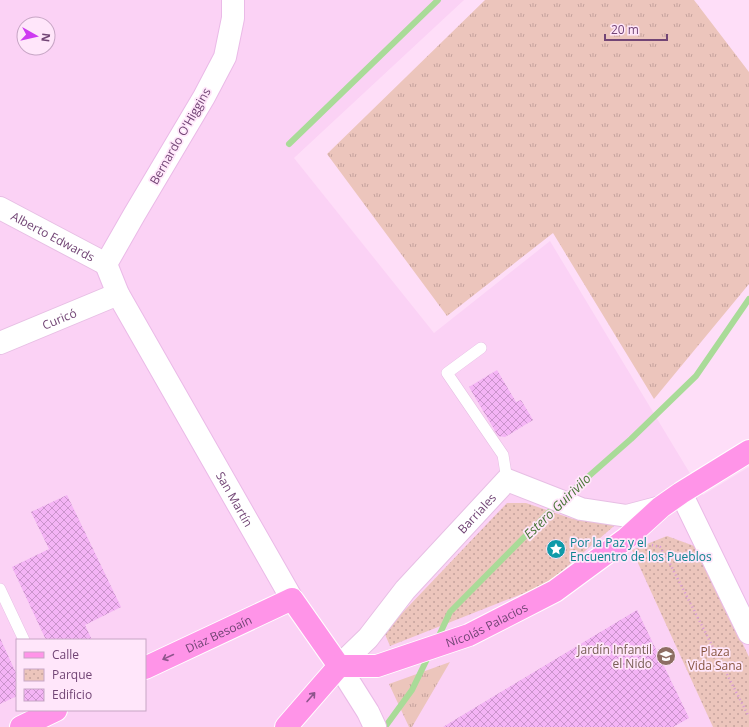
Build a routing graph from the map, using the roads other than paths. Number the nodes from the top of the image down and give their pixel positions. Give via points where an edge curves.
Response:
1 (234, 0) edge
2 (0, 208) edge
3 (106, 264) junction
4 (118, 294) junction
5 (0, 343) edge
6 (481, 348) dead end
7 (749, 451) edge
8 (507, 480) junction
9 (681, 493) junction
10 (662, 507) junction
11 (0, 589) edge
12 (292, 599) junction
13 (749, 633) edge
14 (24, 639) edge
15 (338, 666) junction
16 (146, 668) edge
17 (54, 711) edge
18 (372, 720) edge
19 (20, 727) edge
20 (286, 727) edge

1 - 3 street, Bernardo O'Higgins via 225,57 204,98
2 - 3 street, Alberto Edwards
3 - 4 street, San Martín
4 - 5 street, Curicó
4 - 12 street, San Martín
6 - 8 lane via 447,373 503,455
7 - 9 main road, Nicolás Palacios
8 - 10 street via 581,509 627,516
8 - 15 street, Barriales via 405,590 368,638
9 - 10 main road, Nicolás Palacios
9 - 13 street
10 - 15 main road, Nicolás Palacios via 627,538 554,592 469,635 377,666
11 - 14 lane
12 - 15 main road, San Martín
12 -> 16 main road, Díaz Besoaín
15 - 18 street, San Martín
20 -> 15 main road
17 - 19 main road

